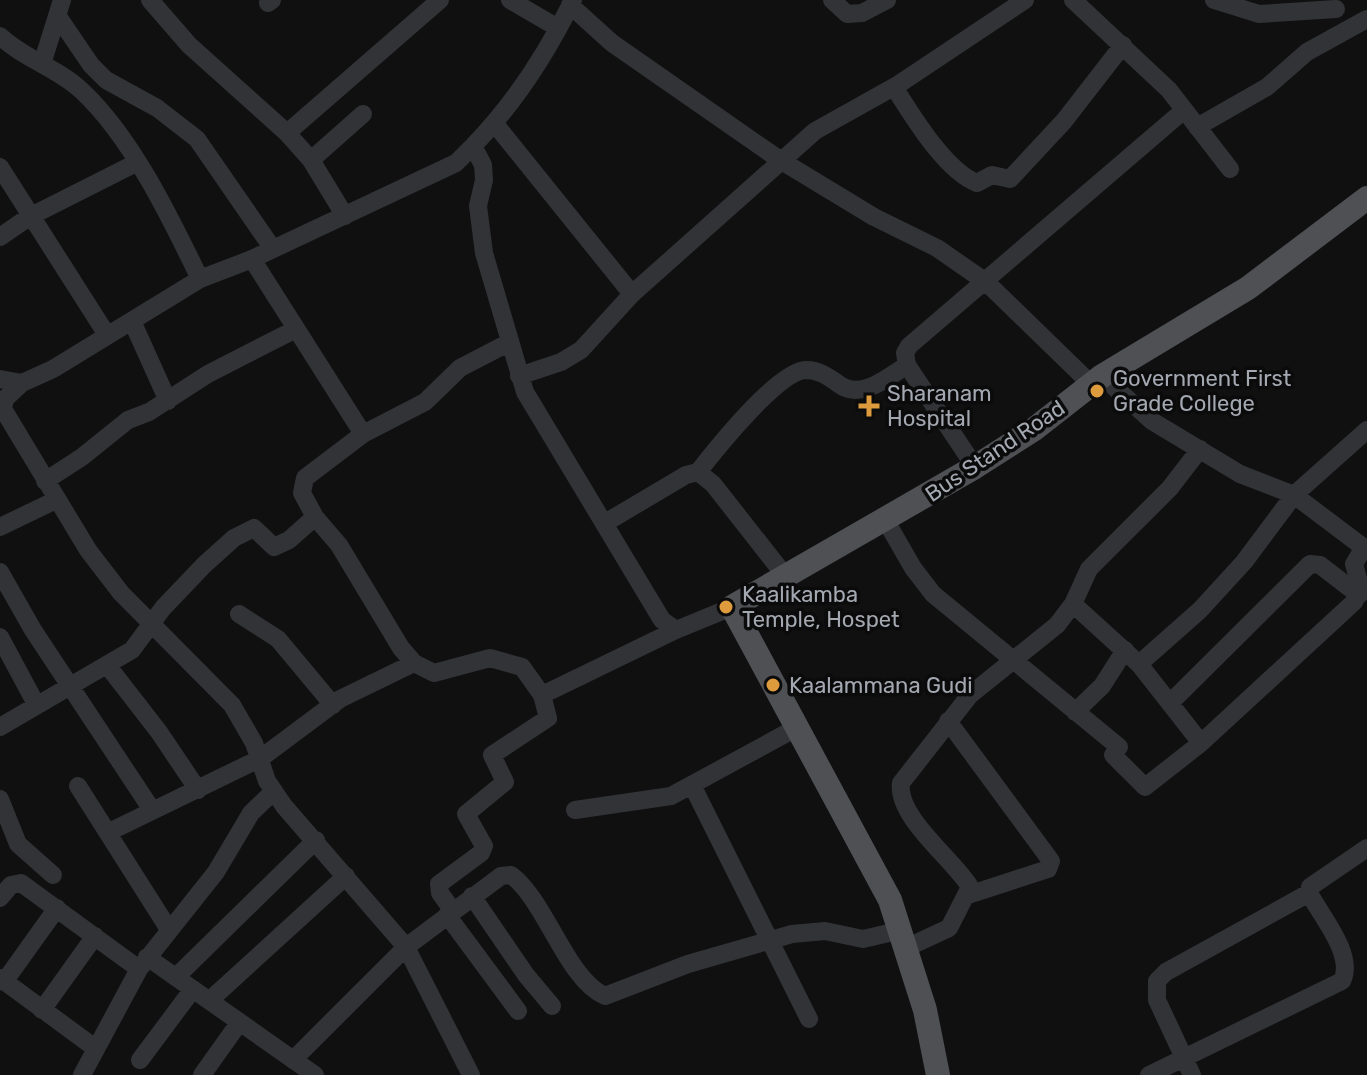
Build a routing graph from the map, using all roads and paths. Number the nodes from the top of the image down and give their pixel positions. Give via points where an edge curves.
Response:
1 (150, 0) edge
2 (440, 0) edge
3 (510, 0) edge
4 (832, 0) edge
5 (887, 0) edge
6 (1025, 0) edge
7 (1073, 0) edge
8 (1214, 0) edge
9 (571, 2) edge
10 (1332, 5) edge
11 (61, 9) edge
12 (1367, 19) edge
13 (558, 28) junction
14 (1348, 28) junction
15 (0, 36) edge
16 (1123, 45) junction
17 (42, 64) junction
18 (894, 87) junction
19 (1183, 111) junction
20 (363, 114) dead end
21 (495, 124) junction
22 (1197, 127) junction
23 (287, 133) junction
24 (473, 146) junction
25 (311, 160) junction
26 (780, 160) junction
27 (136, 163) junction
28 (0, 167) edge
29 (1230, 169) dead end
30 (8, 197) edge
31 (1367, 198) edge
32 (345, 216) junction
33 (29, 217) junction
34 (0, 237) edge
35 (273, 249) junction
36 (252, 259) junction
37 (200, 279) junction
38 (986, 282) junction
39 (632, 294) junction
40 (132, 321) junction
41 (296, 329) junction
42 (107, 335) junction
43 (510, 342) junction
44 (907, 365) junction
45 (519, 376) junction
46 (0, 379) edge
47 (1096, 380) junction
48 (22, 383) junction
49 (168, 401) junction
50 (1, 409) edge
51 (1367, 430) edge
52 (363, 434) junction
53 (1200, 449) junction
54 (975, 467) junction
55 (698, 472) junction
56 (45, 481) junction
57 (1294, 495) junction
58 (56, 500) junction
59 (315, 517) junction
60 (886, 521) junction
61 (605, 523) junction
62 (0, 527) edge
63 (1366, 548) edge
64 (0, 572) edge
65 (786, 577) junction
66 (1359, 595) junction
67 (1073, 604) junction
68 (732, 607) junction
69 (239, 614) dead end
70 (152, 622) junction
71 (676, 630) junction
72 (0, 637) edge
73 (1125, 650) junction
74 (1014, 660) junction
75 (414, 663) junction
76 (1139, 664) junction
77 (107, 665) junction
78 (69, 685) junction
79 (542, 695) junction
80 (1171, 702) junction
81 (36, 704) junction
82 (333, 705) junction
83 (1075, 712) junction
84 (948, 721) junction
85 (1, 723) edge
86 (796, 728) junction
87 (1201, 743) junction
88 (261, 758) junction
89 (692, 785) junction
90 (78, 786) dead end
91 (198, 790) junction
92 (274, 791) junction
93 (0, 799) edge
94 (152, 810) junction
95 (575, 810) dead end
96 (109, 832) junction
97 (316, 840) junction
98 (1367, 848) edge
99 (53, 875) dead end
100 (346, 876) junction
101 (1309, 893) junction
102 (968, 895) junction
103 (472, 896) junction
104 (0, 898) edge
105 (57, 908) junction
106 (450, 913) junction
107 (168, 928) junction
108 (95, 936) junction
109 (904, 939) junction
110 (772, 943) junction
111 (406, 947) junction
112 (143, 963) junction
113 (177, 976) junction
114 (2, 980) edge
115 (193, 989) junction
116 (210, 1000) junction
117 (552, 1006) dead end
118 (42, 1010) junction
119 (518, 1011) dead end
120 (809, 1019) dead end
121 (239, 1023) junction
122 (95, 1048) junction
123 (140, 1060) dead end
124 (293, 1060) junction
125 (1189, 1066) edge
126 (82, 1075) edge
127 (202, 1075) edge
128 (315, 1075) edge
129 (471, 1075) edge
130 (938, 1075) edge
131 (1149, 1075) edge

1 - 23 street via 189,45
2 - 23 street
3 - 13 street
4 - 5 street via 854,15
6 - 18 street
7 - 16 street
8 - 10 street via 1259,14
9 - 13 street
9 - 26 street via 612,43
10 - 14 street
11 - 17 street
11 - 35 street via 91,65 106,80 157,108 197,139
12 - 14 street
13 - 21 street
14 - 22 street via 1307,52 1267,87
15 - 17 street
16 - 18 street via 1010,179 992,175 977,183 963,175 923,132
16 - 19 street
17 - 27 street via 81,90
18 - 26 street via 815,131
19 - 22 street
19 - 38 street
20 - 25 street
21 - 24 street
21 - 39 street
22 - 29 street
23 - 25 street
24 - 32 street via 456,163
24 - 43 street via 483,165 478,206 484,253
25 - 32 street
26 - 38 street via 937,248
26 - 39 street
27 - 33 street
27 - 37 street
28 - 30 street
30 - 33 street
31 - 47 main road, Bus Stand Road via 1248,288
32 - 35 street
33 - 34 street
33 - 42 street
35 - 36 street
36 - 37 street
36 - 41 street
37 - 40 street
38 - 44 street via 909,346
38 - 47 street
39 - 45 street via 581,350
40 - 42 street
40 - 49 street
41 - 49 street
41 - 52 street
42 - 48 street
43 - 45 street
43 - 52 street via 460,368 425,402
44 - 54 street
44 - 55 street via 862,389 847,388 819,372 798,372 731,430
45 - 61 street
46 - 48 street
47 - 53 street
47 - 54 main road, Bus Stand Road
48 - 50 street
49 - 56 street via 128,420
50 - 56 street
51 - 57 street
52 - 59 street via 305,478 302,493
53 - 57 street via 1240,474
53 - 67 street via 1170,488 1089,569
54 - 60 main road, Bus Stand Road
55 - 61 street
55 - 65 street
56 - 58 street
57 - 63 street
57 - 76 street via 1200,610
58 - 62 street
58 - 70 street via 121,593
59 - 70 street via 274,547 254,528 244,531
59 - 75 street via 339,545
60 - 65 main road, Bus Stand Road
60 - 74 street via 933,594
61 - 71 street via 662,620
63 - 66 street via 1353,569
64 - 78 street
65 - 68 main road, Bus Stand Road
66 - 80 street via 1320,565 1310,564
66 - 87 street
67 - 73 street
67 - 74 street via 1057,625
68 - 71 street
68 - 86 main road
69 - 82 street via 278,639
70 - 77 street via 132,650
70 - 88 street via 232,705
71 - 79 street
72 - 81 street
73 - 76 street
73 - 83 street via 1102,686
74 - 83 street
74 - 84 street via 970,695
75 - 79 street via 434,673 493,659 522,667
75 - 82 street
76 - 80 street
77 - 78 street
77 - 91 street
78 - 81 street
78 - 94 street
79 - 106 street via 548,718 492,755 505,782 466,814 484,846 439,884
80 - 87 street
81 - 85 street
82 - 88 street
83 - 87 street via 1145,787
84 - 102 street via 900,789 920,826 969,883
84 - 102 street via 1051,861 1037,874
86 - 89 street
86 - 109 main road via 854,830
88 - 91 street
88 - 92 street
89 - 95 street via 671,796
89 - 110 street
90 - 96 street
91 - 94 street
92 - 97 street
92 - 107 street via 251,813 216,872
93 - 99 street via 18,844
94 - 96 street
96 - 107 street
97 - 100 street
97 - 113 street
98 - 101 street via 1313,882
100 - 111 street
100 - 116 street
101 - 125 street via 1157,981 1157,1000
101 - 125 street via 1344,957 1342,981
102 - 109 street via 949,928
103 - 106 street
103 - 110 street via 496,878 511,875 588,982 605,996 688,964
103 - 117 street
104 - 105 street via 16,882
105 - 108 street
105 - 114 street
106 - 111 street
106 - 119 street
107 - 112 street
108 - 112 street
108 - 118 street
109 - 110 street via 811,931
109 - 130 main road
110 - 120 street
111 - 124 street
111 - 129 street
112 - 113 street
112 - 122 street
113 - 115 street
114 - 118 street
115 - 116 street
115 - 123 street
116 - 121 street
118 - 122 street
121 - 124 street
121 - 127 street
122 - 126 street
124 - 128 street
125 - 131 street

